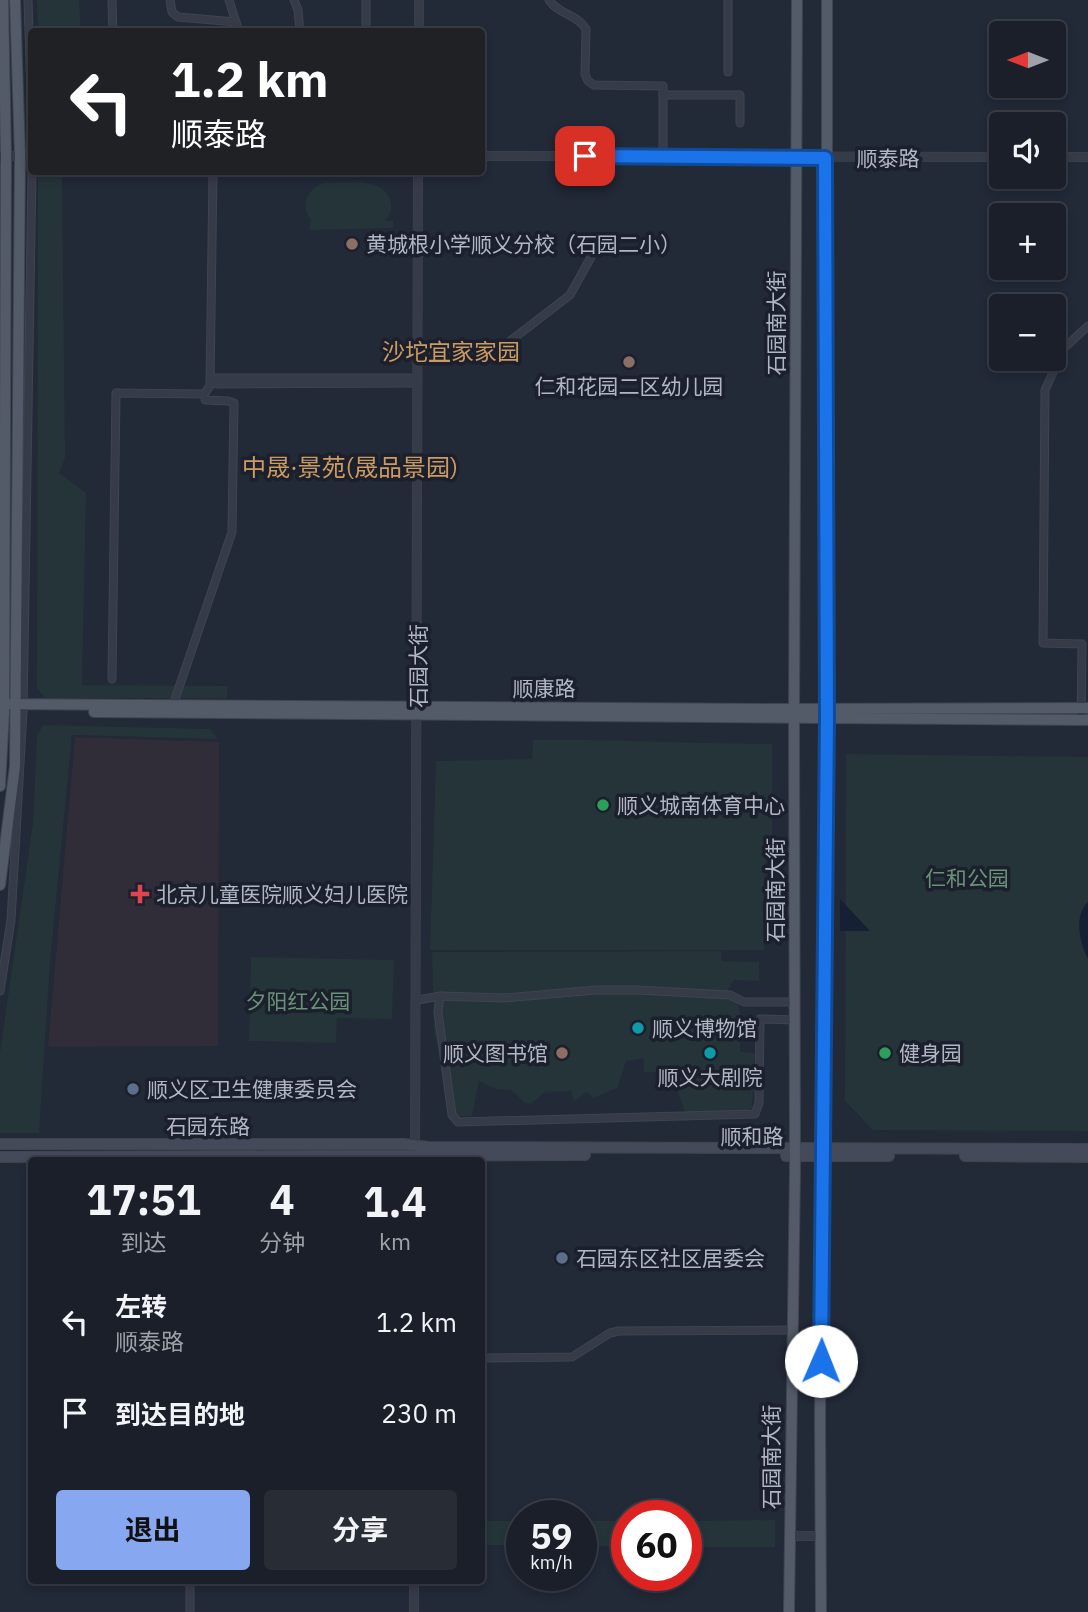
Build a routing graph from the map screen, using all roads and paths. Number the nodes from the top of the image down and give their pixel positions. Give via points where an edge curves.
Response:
1 (3, 0) edge
2 (15, 0) edge
3 (28, 0) edge
4 (112, 0) edge
5 (170, 0) edge
6 (229, 0) edge
7 (294, 0) edge
8 (366, 0) edge
9 (419, 0) edge
10 (549, 0) edge
11 (727, 0) edge
12 (797, 0) edge
13 (827, 0) edge
14 (236, 22) junction
15 (29, 28) edge
16 (113, 28) edge
17 (238, 28) edge
18 (299, 28) edge
19 (366, 28) edge
20 (419, 28) edge
21 (728, 72) dead end
22 (663, 95) junction
23 (740, 123) dead end
24 (26, 155) edge
25 (485, 156) edge
26 (3, 157) edge
27 (663, 157) junction
28 (796, 157) junction
29 (989, 157) edge
30 (1066, 157) edge
31 (1088, 157) edge
32 (825, 158) junction
33 (32, 175) edge
34 (213, 175) edge
35 (418, 175) edge
36 (591, 257) dead end
37 (1088, 326) edge
38 (418, 352) junction
39 (418, 380) junction
40 (217, 381) dead end
41 (205, 400) dead end
42 (1085, 677) edge
43 (112, 679) dead end
44 (173, 705) junction
45 (11, 708) edge
46 (1084, 708) edge
47 (418, 710) junction
48 (794, 713) junction
49 (827, 713) junction
50 (1084, 720) edge
51 (0, 786) edge
52 (0, 886) edge
53 (0, 991) edge
54 (440, 996) junction
55 (416, 1001) junction
56 (760, 1002) junction
57 (795, 1002) junction
58 (438, 1012) junction
59 (760, 1019) junction
60 (795, 1020) junction
61 (0, 1144) edge
62 (1088, 1149) edge
63 (795, 1152) junction
64 (823, 1152) junction
65 (415, 1153) edge
66 (0, 1157) edge
67 (28, 1157) edge
68 (242, 1157) edge
69 (1088, 1157) edge
70 (791, 1330) junction
71 (485, 1358) edge
72 (790, 1536) junction
73 (821, 1536) junction
74 (190, 1584) edge
75 (414, 1584) edge
76 (190, 1612) edge
77 (414, 1612) edge
78 (789, 1612) edge
79 (821, 1612) edge

1 - 26 main road
2 - 24 main road
3 - 15 street
4 - 16 street
5 - 14 street via 178,17
6 - 14 street
7 - 18 street
8 - 19 street
9 - 20 street
10 - 22 street via 586,29 587,81 594,85 661,84
11 - 21 street
12 - 28 main road, 石园南大街
13 - 32 main road
14 - 17 street
22 - 23 street via 740,95
22 - 27 street
24 - 26 street
24 - 45 main road
25 - 27 street, 顺泰路
26 - 45 main road
27 - 28 street, 顺泰路
28 - 32 street, 顺泰路
28 - 48 main road, 石园南大街
29 - 32 street, 顺泰路
30 - 31 street
32 - 49 main road
33 - 45 street
34 - 43 street via 210,386 204,394 116,393
35 - 38 street, 石园大街
36 - 38 street via 570,295 505,345 481,353
37 - 42 street via 1065,348 1045,397 1043,643 1082,644
38 - 39 street, 石园大街
39 - 40 street
39 - 47 street, 石园大街
41 - 44 street via 234,403 232,532
42 - 46 street
44 - 45 main road, 顺康路
44 - 47 main road, 顺康路
45 - 47 main road, 顺康路
45 - 51 main road
45 - 52 main road via 15,766
45 - 53 street via 11,920
46 - 49 main road, 顺康路
46 - 50 street
47 - 48 main road, 顺康路
47 - 55 street, 石园大街
48 - 49 main road, 顺康路
48 - 57 main road, 石园南大街
49 - 50 main road, 顺康路
49 - 64 main road
54 - 55 street
54 - 56 street via 505,998 637,990 730,995 744,1002
54 - 58 street
55 - 58 street via 434,1004
55 - 65 street, 石园大街
56 - 57 street
56 - 59 street
57 - 60 main road, 石园南大街
58 - 59 street via 452,1115 458,1122 755,1114
59 - 60 street
60 - 63 main road, 石园南大街
61 - 65 main road, 石园东路
62 - 64 main road, 顺和路
63 - 64 main road, 顺和路
63 - 65 main road, 顺和路
63 - 70 main road, 石园南大街
64 - 69 main road, 顺和路
64 - 73 main road
65 - 68 main road, 石园东路
66 - 67 main road, 石园东路
70 - 71 street via 619,1331 572,1357
70 - 72 main road, 石园南大街
72 - 73 street
72 - 78 main road, 石园南大街
73 - 79 main road
74 - 76 street
75 - 77 street

